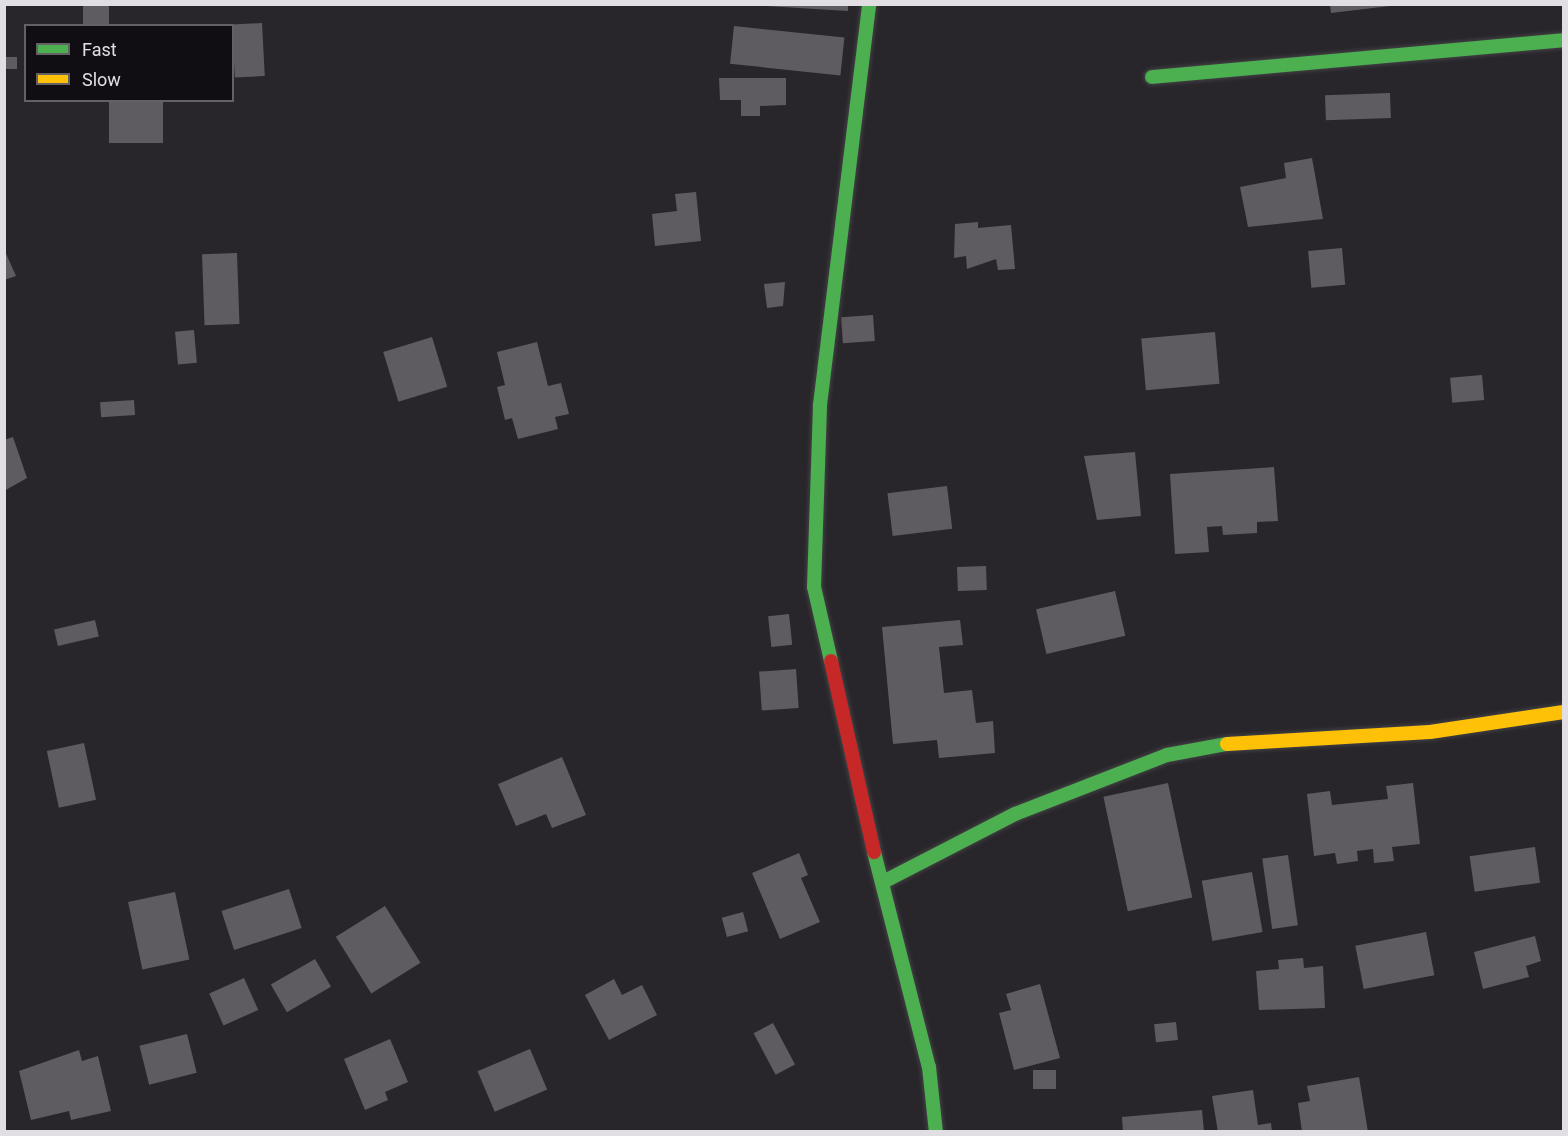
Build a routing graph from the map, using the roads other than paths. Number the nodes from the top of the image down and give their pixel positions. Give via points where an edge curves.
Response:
1 (869, 4) edge
2 (1563, 40) edge
3 (1152, 77) dead end
4 (1563, 712) edge
5 (883, 882) junction
6 (936, 1131) edge

1 - 5 street via 820,405 814,587
2 - 3 street
4 - 5 street via 1430,732 1239,742 1167,755 1015,814
5 - 6 street via 929,1067

